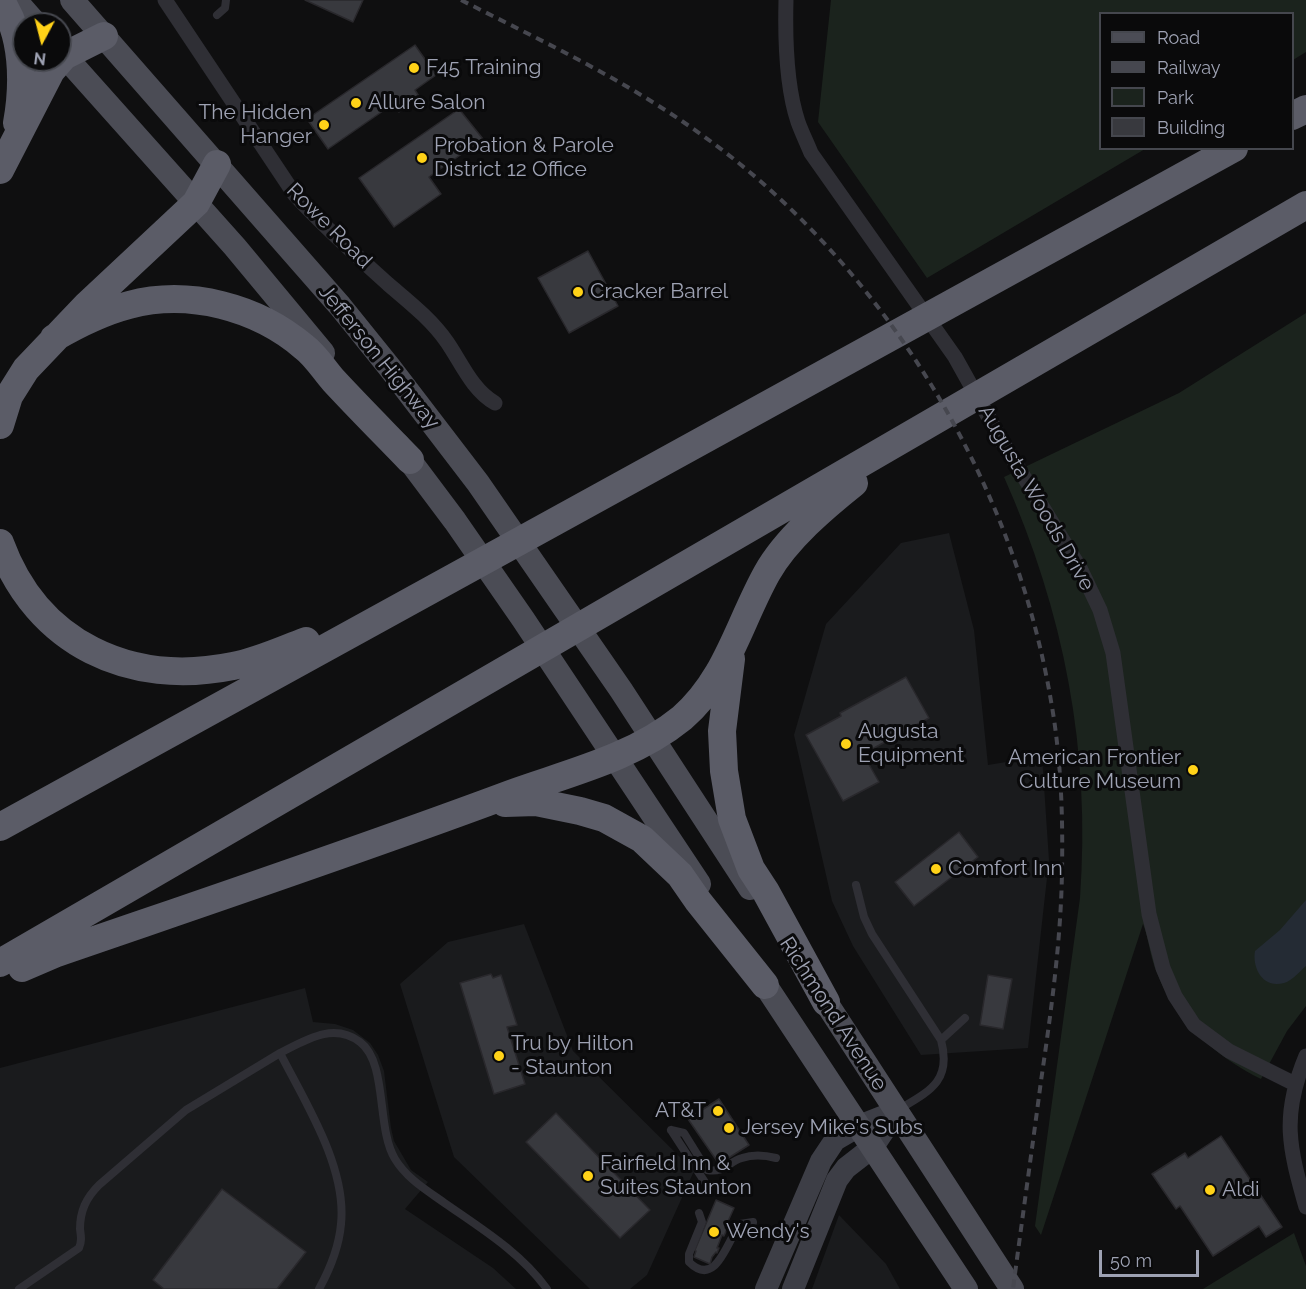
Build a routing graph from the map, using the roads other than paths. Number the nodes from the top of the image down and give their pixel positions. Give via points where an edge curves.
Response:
1 (0, 0) edge
2 (15, 0) edge
3 (72, 0) edge
4 (165, 0) edge
5 (226, 0) edge
6 (786, 0) edge
7 (26, 12) edge
8 (217, 15) dead end
9 (104, 36) junction
10 (72, 49) edge
11 (72, 64) edge
12 (50, 72) edge
13 (12, 143) junction
14 (1230, 150) edge
15 (217, 164) junction
16 (0, 170) edge
17 (196, 203) junction
18 (1306, 205) edge
19 (54, 338) junction
20 (495, 403) dead end
21 (0, 425) edge
22 (903, 446) junction
23 (410, 460) junction
24 (0, 543) edge
25 (402, 606) junction
26 (733, 650) junction
27 (653, 740) junction
28 (616, 756) junction
29 (471, 810) junction
30 (0, 827) edge
31 (856, 885) dead end
32 (0, 963) edge
33 (0, 978) edge
34 (765, 984) junction
35 (826, 1002) junction
36 (965, 1018) dead end
37 (941, 1040) junction
38 (280, 1053) junction
39 (1306, 1056) edge
40 (1295, 1084) junction
41 (897, 1111) junction
42 (859, 1126) junction
43 (873, 1147) junction
44 (776, 1158) dead end
45 (710, 1190) dead end
46 (1306, 1207) edge
47 (699, 1213) dead end
48 (753, 1222) dead end
49 (784, 1244) junction
50 (19, 1289) edge
51 (319, 1289) edge
52 (548, 1289) edge
53 (766, 1289) edge
54 (780, 1289) edge
55 (793, 1289) edge
56 (966, 1289) edge
57 (1012, 1289) edge

1 - 13 highway via 13,27 22,72 20,108
2 - 7 main road
3 - 9 main road, Jefferson Highway
4 - 20 street, Rowe Road via 287,186 319,222 425,316 476,387
5 - 8 lane via 225,8
6 - 40 street, Augusta Woods Drive via 789,88 811,153 955,357 1080,568 1100,610 1113,653 1149,914 1175,996 1194,1025 1229,1052
9 - 10 highway
9 - 15 main road, Jefferson Highway
11 - 17 main road, Jefferson Highway
12 - 13 highway
13 - 16 highway
14 - 25 highway
15 - 17 highway
15 - 27 main road, Jefferson Highway via 340,306 471,474
17 - 19 highway
17 - 23 main road, Jefferson Highway
18 - 22 highway via 1012,375
19 - 21 highway via 26,369 9,396
19 - 23 highway via 82,322 131,304 184,299 232,308 276,327 305,348
22 - 26 highway via 833,500 788,544 748,608
22 - 32 highway via 619,604
23 - 28 main road, Jefferson Highway
24 - 25 highway via 31,599 75,641 105,658 159,671 233,666 267,657
25 - 30 highway
26 - 27 highway via 699,701
26 - 35 highway via 722,731 732,819 751,868
27 - 28 highway
27 - 35 main road, Richmond Avenue
28 - 29 highway
28 - 34 main road, Richmond Avenue
29 - 33 highway via 57,953
29 - 34 highway via 536,802 580,811 622,827 656,851 680,875
31 - 37 lane via 876,943
34 - 42 main road, Richmond Avenue
35 - 41 main road, Richmond Avenue
36 - 37 lane
37 - 41 lane via 945,1060 939,1080
38 - 50 lane via 181,1114 105,1180 82,1209 82,1242 78,1249
38 - 51 lane via 314,1118 339,1190 339,1239
38 - 52 lane via 333,1032 362,1043 375,1064 384,1130 395,1159 415,1182 514,1253
39 - 40 street
40 - 46 street via 1289,1131
41 - 42 street
41 - 43 street
41 - 57 main road, Richmond Avenue
42 - 43 main road, Richmond Avenue
42 - 49 street via 835,1140 820,1161
43 - 55 street via 837,1180
43 - 56 main road, Richmond Avenue
44 - 45 lane via 759,1154 741,1158 718,1172 707,1170 684,1133 671,1130
47 - 48 lane via 702,1222 688,1262 703,1274 718,1269 740,1224
49 - 53 street
49 - 54 street via 786,1267

